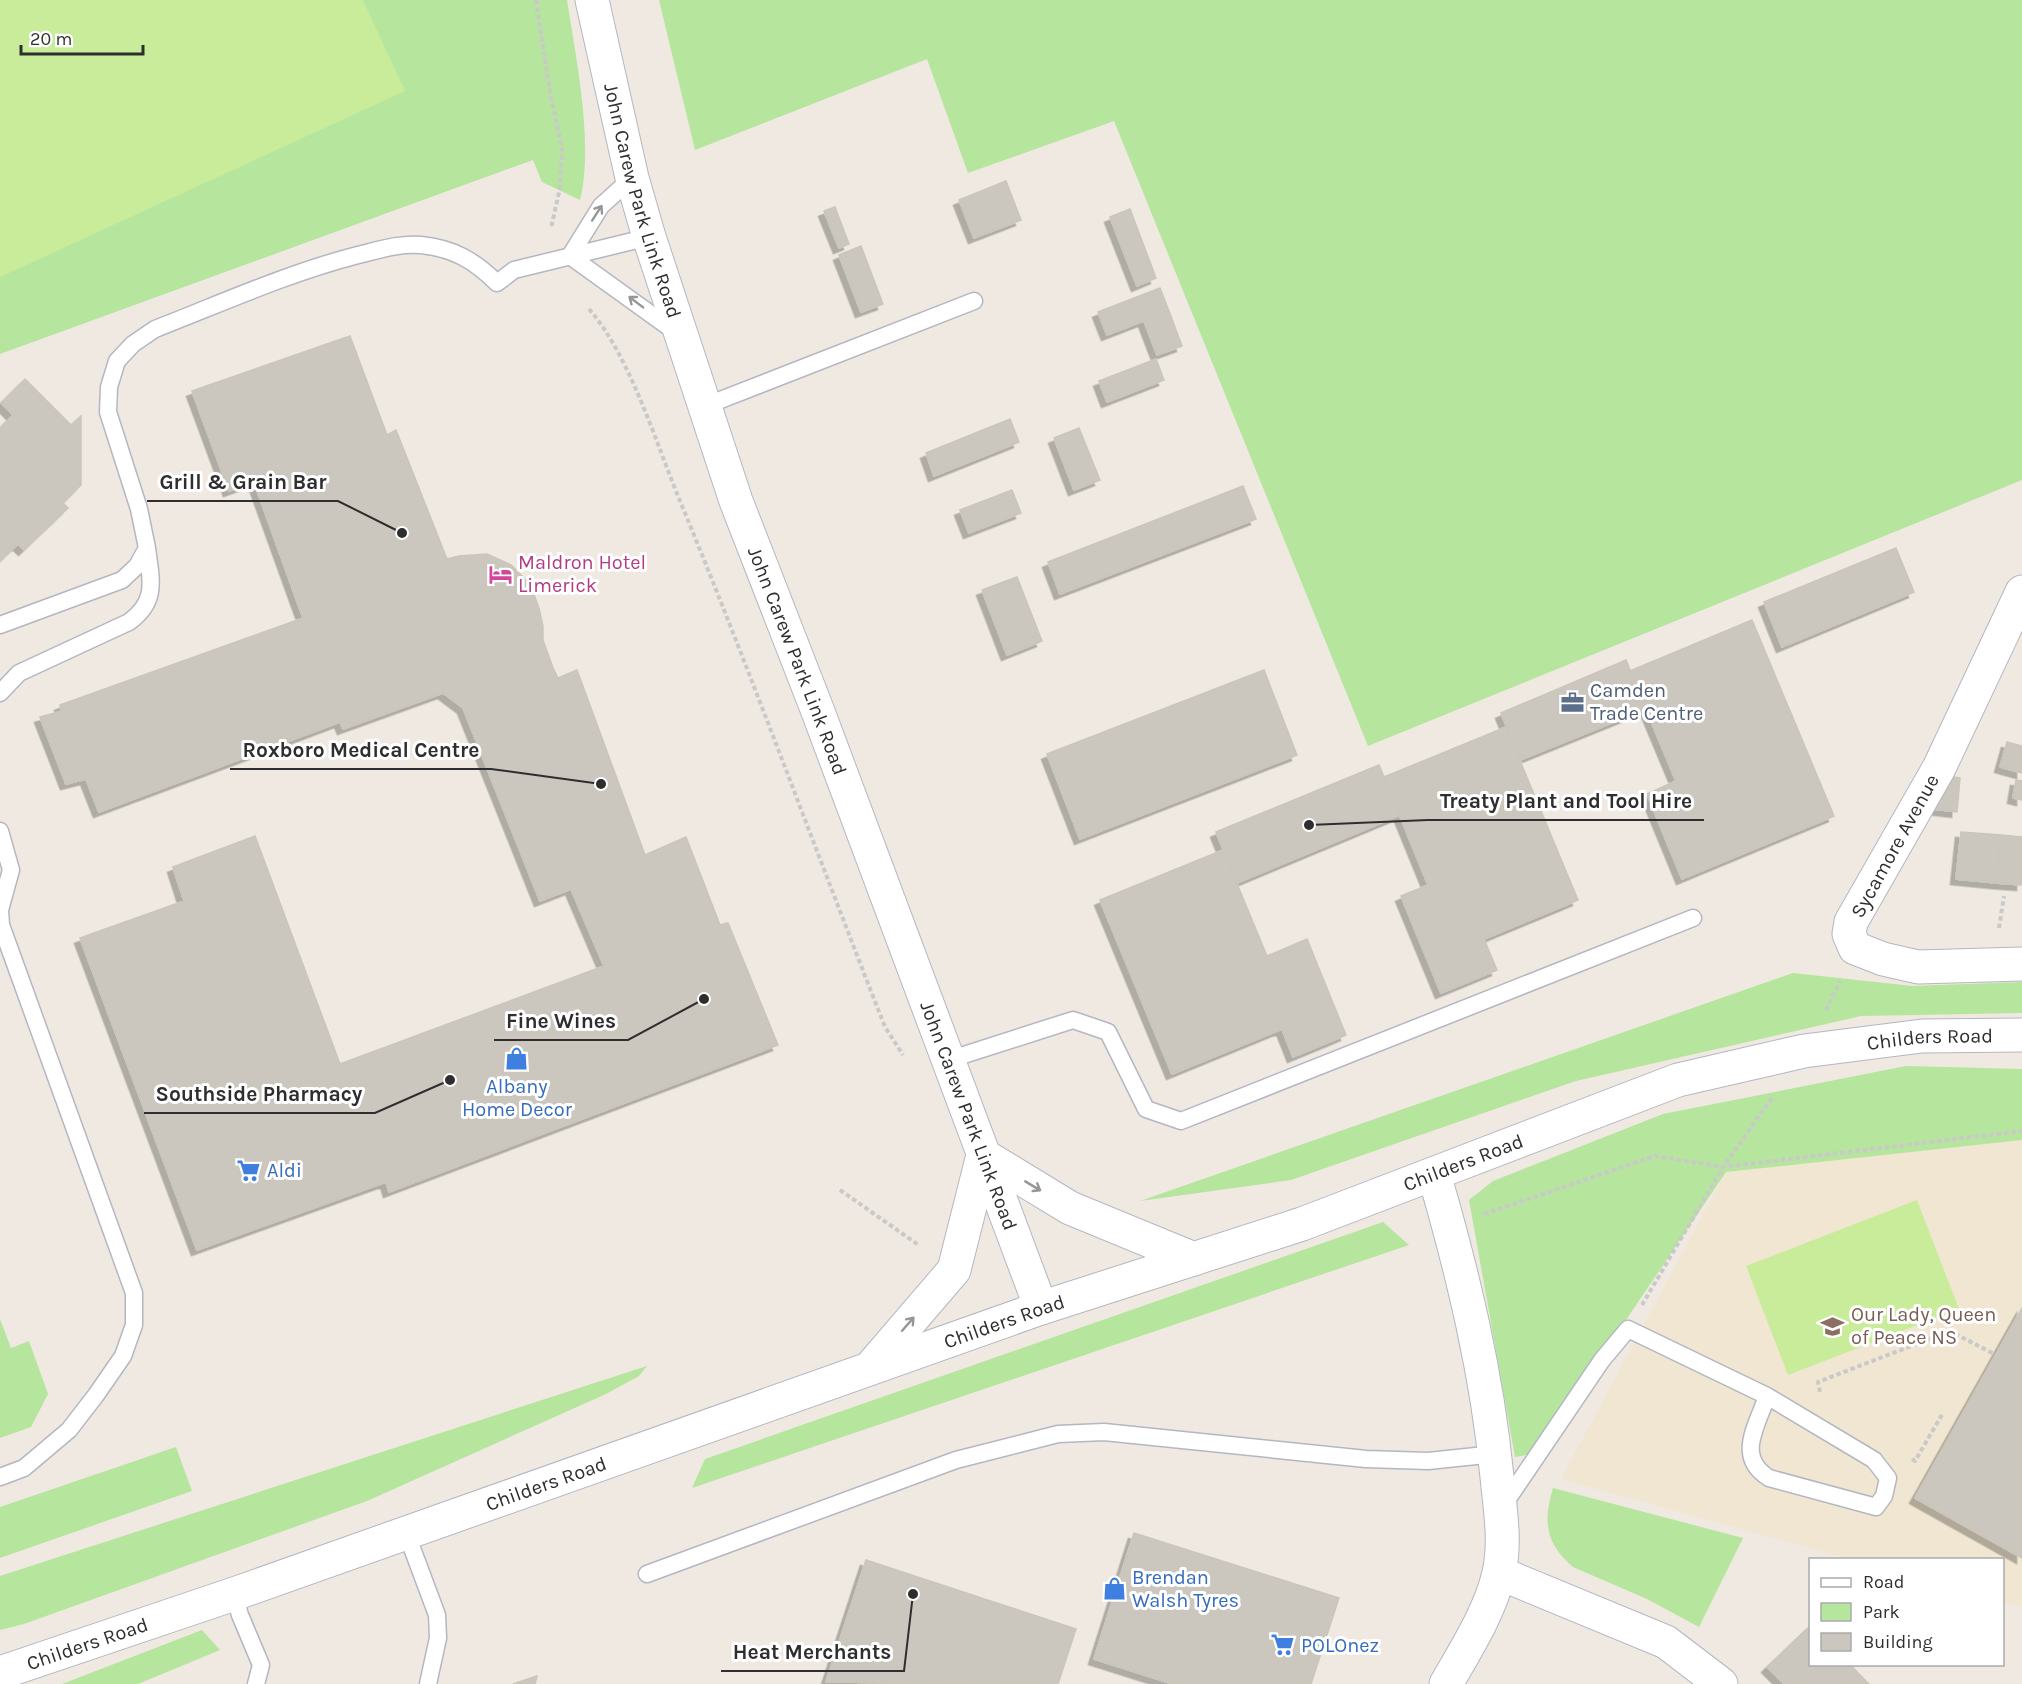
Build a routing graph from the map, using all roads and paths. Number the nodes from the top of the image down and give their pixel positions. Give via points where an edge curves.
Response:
1 (536, 0) edge
2 (592, 0) edge
3 (632, 178) junction
4 (649, 237) junction
5 (564, 257) junction
6 (974, 301) dead end
7 (682, 338) junction
8 (705, 406) junction
9 (147, 548) junction
10 (2022, 592) edge
11 (0, 625) edge
12 (0, 693) edge
13 (0, 831) edge
14 (1693, 918) dead end
15 (1855, 948) junction
16 (2022, 964) edge
17 (2022, 1035) edge
18 (1804, 1051) junction
19 (948, 1060) junction
20 (2022, 1131) edge
21 (983, 1155) junction
22 (1723, 1167) junction
23 (1434, 1174) junction
24 (1449, 1226) junction
25 (1194, 1259) junction
26 (1041, 1308) junction
27 (1628, 1329) junction
28 (1996, 1355) dead end
29 (870, 1369) junction
30 (1820, 1395) dead end
31 (1767, 1396) junction
32 (1943, 1413) dead end
33 (1495, 1454) junction
34 (1906, 1455) dead end
35 (0, 1477) edge
36 (1500, 1510) junction
37 (406, 1532) junction
38 (1498, 1573) junction
39 (647, 1574) dead end
40 (234, 1594) junction
41 (0, 1673) edge
42 (256, 1684) edge
43 (428, 1684) edge
44 (1446, 1684) edge
45 (1721, 1684) edge

1 - 5 path via 562,149 560,188 551,226
2 - 3 main road, John Carew Park Link Road
3 - 4 main road, John Carew Park Link Road
5 -> 3 lane via 601,206
4 - 5 lane
4 - 7 main road, John Carew Park Link Road
7 -> 5 lane
5 - 9 lane via 514,270 497,283 462,255 420,245 395,246 322,265 155,329 133,344 117,361 108,412 139,509
5 - 19 path via 568,285 621,359 692,530 885,1027 905,1057
6 - 8 lane
7 - 8 main road, John Carew Park Link Road
8 - 19 main road, John Carew Park Link Road via 735,501
9 - 11 lane via 137,566 122,580
9 - 12 lane via 149,602 141,613 19,673
10 - 15 main road, Sycamore Avenue via 1939,768 1851,922 1849,934
13 - 35 lane via 11,870 0,910 1,925 134,1293 134,1326 123,1356 69,1430 24,1468
14 - 19 lane via 1181,1121 1146,1109 1108,1032 1073,1020
15 - 16 main road, Sycamore Avenue via 1918,967
15 - 18 path
17 - 18 main road, Childers Road via 1922,1036
18 - 22 path
18 - 23 main road, Childers Road via 1678,1080
19 - 21 main road, John Carew Park Link Road
20 - 22 path
21 -> 25 main road via 1070,1208
21 - 26 main road, John Carew Park Link Road
29 -> 21 main road via 954,1270
22 - 24 path via 1655,1156
22 - 27 path
23 - 24 main road
23 - 25 main road, Childers Road via 1302,1224
24 - 33 main road via 1479,1343
25 - 26 main road, Childers Road
26 - 29 main road, Childers Road
27 - 31 lane
27 - 36 lane via 1602,1360
28 - 30 path via 1950,1331 1818,1382
29 - 37 main road, Childers Road
31 - 31 lane via 1750,1447 1751,1461 1759,1472 1876,1507 1884,1496 1888,1478 1874,1460
32 - 34 path via 1916,1461
33 - 36 main road
33 - 39 lane via 1428,1461 1366,1460 1104,1432 1058,1434 956,1460
36 - 38 main road via 1503,1542
37 - 40 main road, Childers Road
37 - 43 lane via 437,1615 438,1638
38 - 44 main road via 1484,1613
38 - 45 main road via 1666,1642
40 - 41 main road, Childers Road
40 - 42 lane via 261,1665

